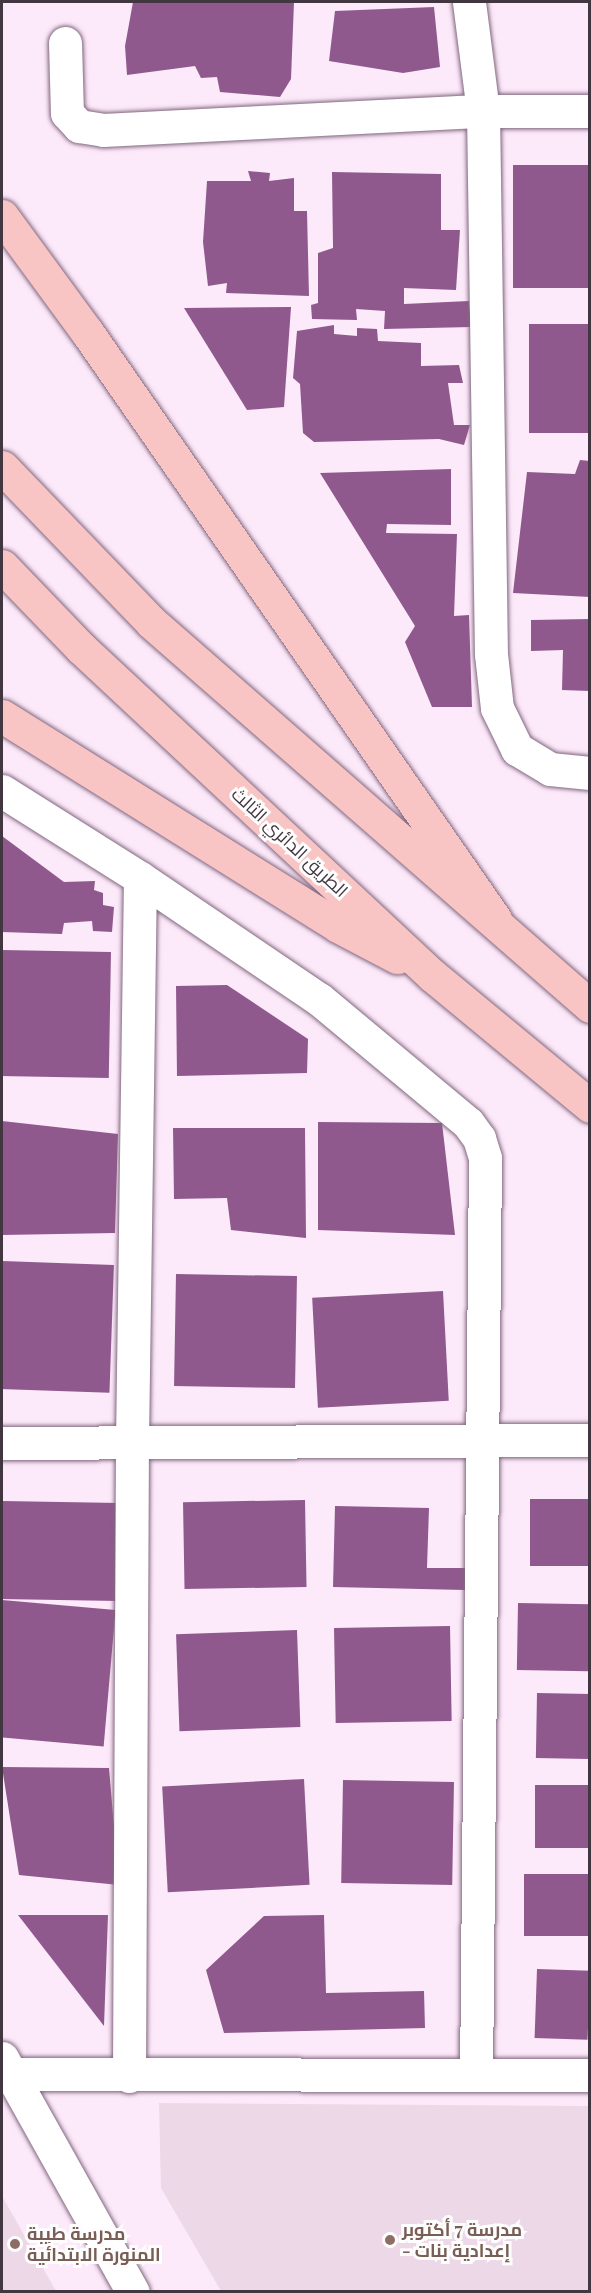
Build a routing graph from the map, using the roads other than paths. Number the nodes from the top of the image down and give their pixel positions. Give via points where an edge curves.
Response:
1 (470, 2) edge
2 (66, 43) dead end
3 (483, 111) junction
4 (590, 111) edge
5 (2, 216) edge
6 (2, 467) edge
7 (2, 566) edge
8 (2, 716) edge
9 (590, 774) edge
10 (2, 791) edge
11 (140, 878) junction
12 (495, 919) junction
13 (433, 976) junction
14 (590, 1006) edge
15 (590, 1106) edge
16 (483, 1440) junction
17 (590, 1440) edge
18 (132, 1442) junction
19 (2, 1443) edge
20 (7, 2065) edge
21 (476, 2073) junction
22 (590, 2075) edge
23 (129, 2076) junction
24 (133, 2292) edge

1 - 3 street
2 - 3 street via 67,113 79,126 103,130
3 - 4 street
3 - 9 street via 491,654 497,708 517,749 549,769
5 - 12 highway
6 - 12 highway via 151,622 335,786
7 - 13 highway, الطريق الدائري الثالث via 81,648
8 - 13 highway via 338,926
10 - 11 street
11 - 16 street via 319,999 468,1123 479,1138 485,1158
11 - 18 street
12 - 14 highway
13 - 15 highway, الطريق الدائري الثالث
16 - 17 street
16 - 18 street
16 - 21 street
18 - 19 street
18 - 23 street
20 - 23 street
20 - 24 street
21 - 22 street
21 - 23 street

